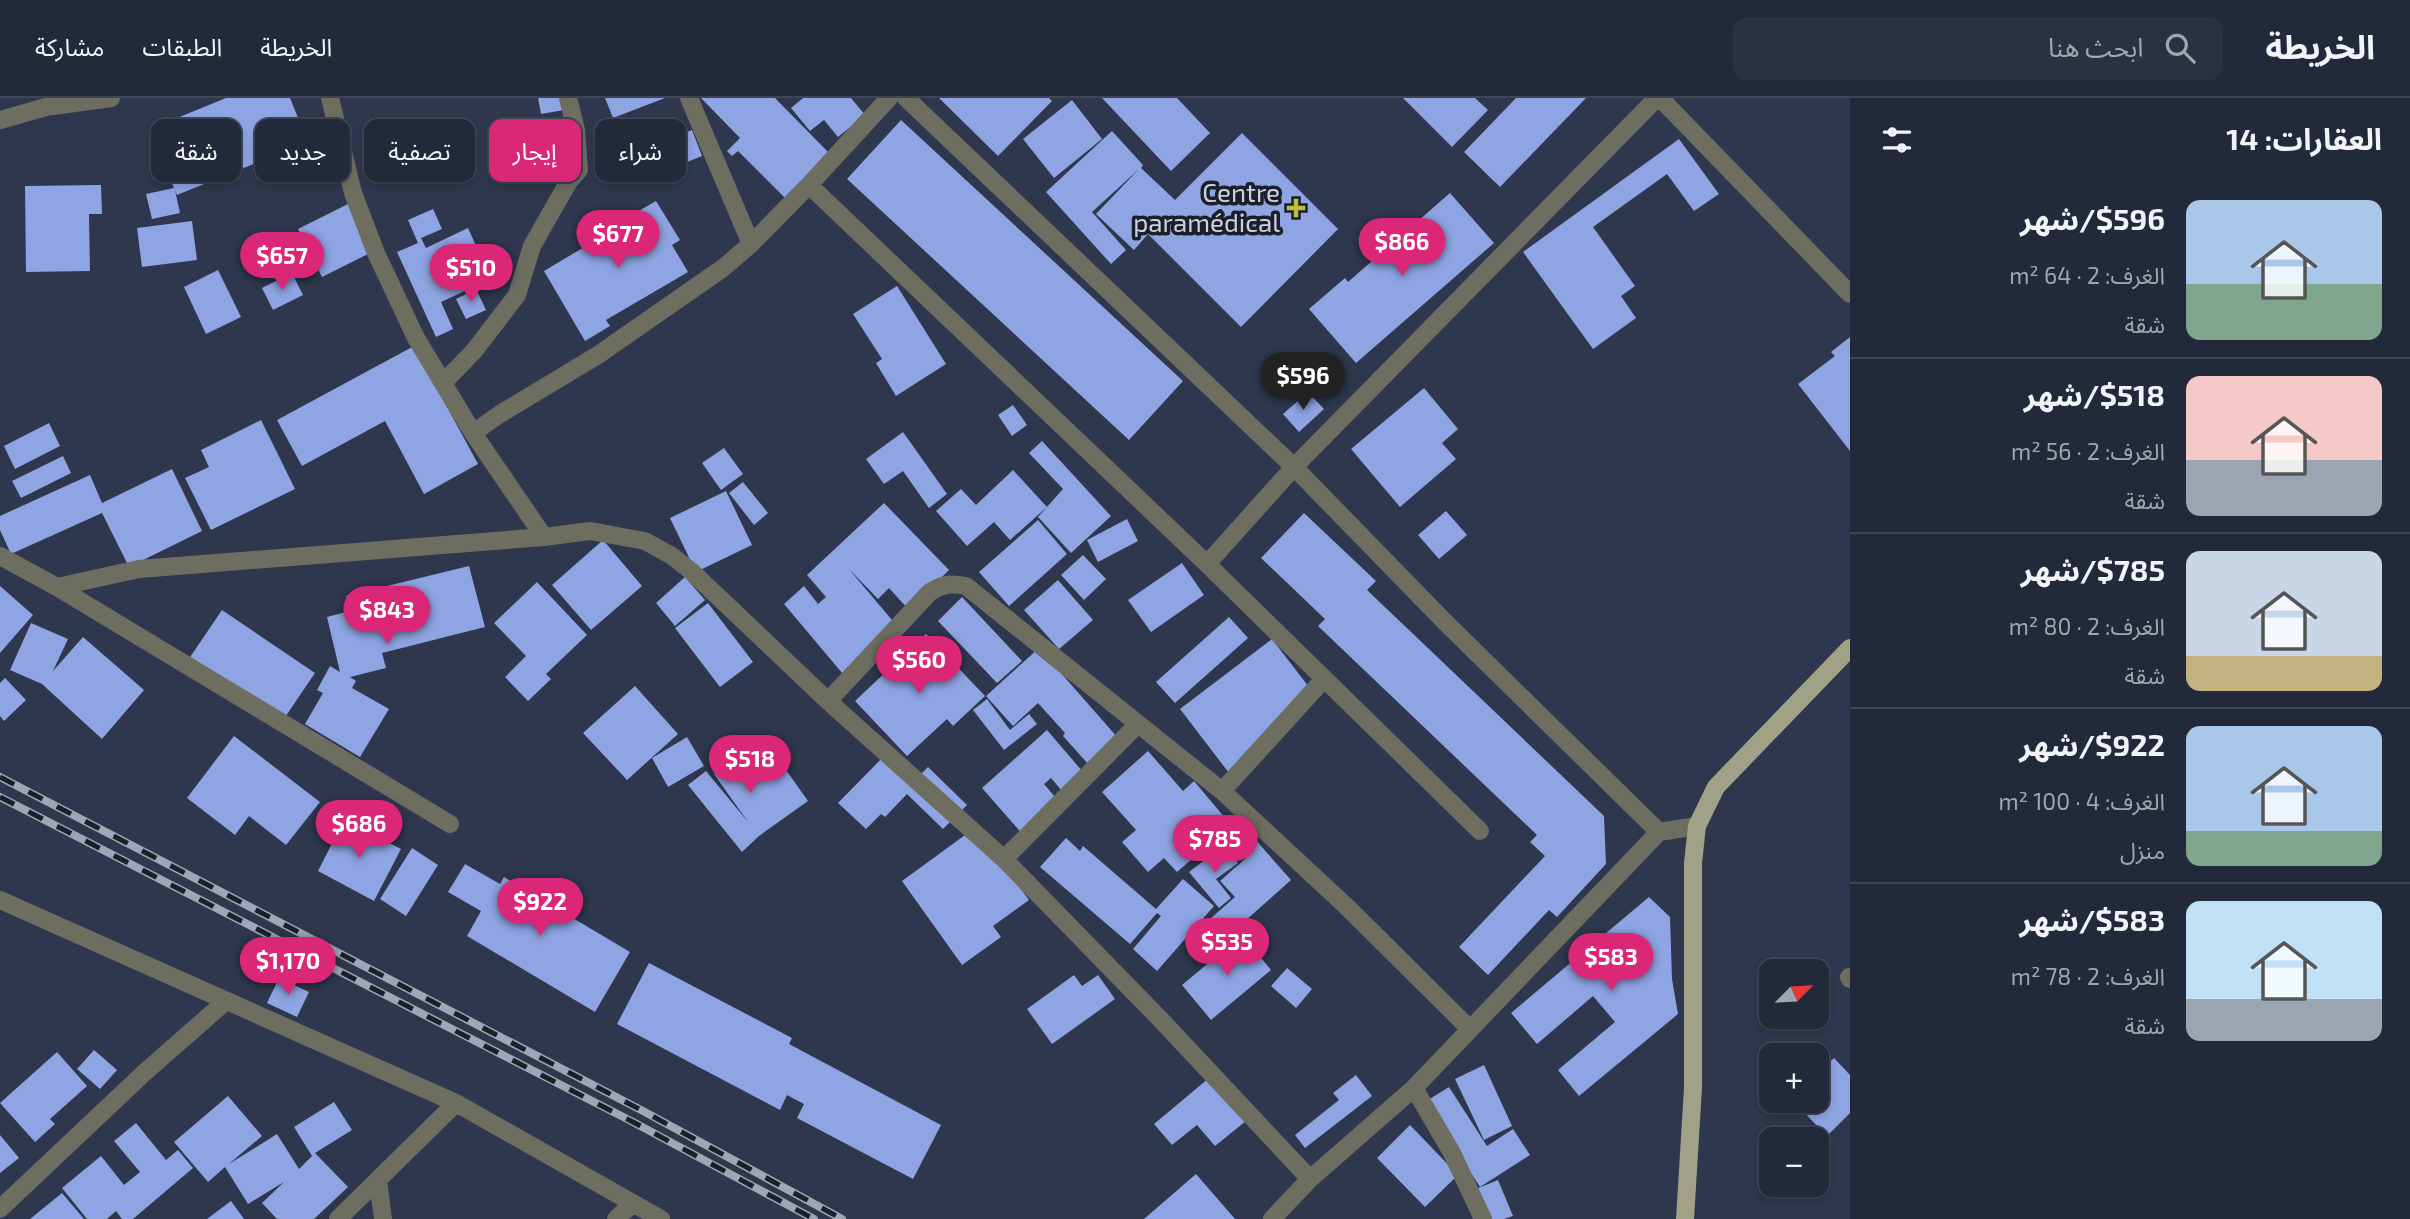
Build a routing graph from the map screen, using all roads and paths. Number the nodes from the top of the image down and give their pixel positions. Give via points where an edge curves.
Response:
1 (111, 98) edge
2 (330, 98) edge
3 (568, 98) edge
4 (689, 98) edge
5 (889, 98) edge
6 (906, 98) edge
7 (1658, 98) edge
8 (0, 120) edge
9 (809, 185) junction
10 (751, 244) junction
11 (1850, 294) edge
12 (443, 383) junction
13 (473, 433) junction
14 (1294, 467) junction
15 (544, 537) junction
16 (0, 556) edge
17 (1207, 564) junction
18 (57, 587) junction
19 (1850, 648) edge
20 (1324, 679) junction
21 (828, 701) junction
22 (1138, 724) junction
23 (1222, 792) junction
24 (450, 824) dead end
25 (1697, 826) junction
26 (1480, 831) dead end
27 (1659, 832) junction
28 (1004, 859) junction
29 (0, 900) edge
30 (226, 1001) junction
31 (1470, 1029) junction
32 (1414, 1088) junction
33 (456, 1102) junction
34 (1310, 1179) junction
35 (378, 1180) junction
36 (632, 1204) junction
37 (0, 1209) edge
38 (338, 1219) edge
39 (383, 1219) edge
40 (616, 1219) edge
41 (661, 1219) edge
42 (1272, 1219) edge
43 (1483, 1219) edge
44 (1685, 1219) edge

1 - 8 street via 46,107
2 - 12 street via 353,193 376,253
3 - 12 street via 579,170 531,246 517,295
4 - 10 street
5 - 9 street
6 - 14 street
7 - 11 street
7 - 14 street
9 - 10 street
9 - 17 street
10 - 13 street via 598,355
12 - 13 street
13 - 15 street
14 - 17 street
14 - 27 street
15 - 18 street via 139,569
15 - 21 street via 590,531 645,541 672,556
16 - 18 street
17 - 20 street
18 - 24 street
19 - 25 main road via 1716,787
20 - 23 street
20 - 26 street
21 - 22 street via 930,592 951,583 966,586
21 - 28 street
22 - 23 street
22 - 28 street
23 - 31 street
25 - 27 street
25 - 44 main road via 1693,1088
27 - 31 street
28 - 34 street
29 - 30 street
30 - 33 street
30 - 37 street
31 - 32 street
32 - 34 street
32 - 43 street
33 - 35 street
33 - 36 street
34 - 42 street
35 - 38 street
35 - 39 street
36 - 40 street
36 - 41 street

